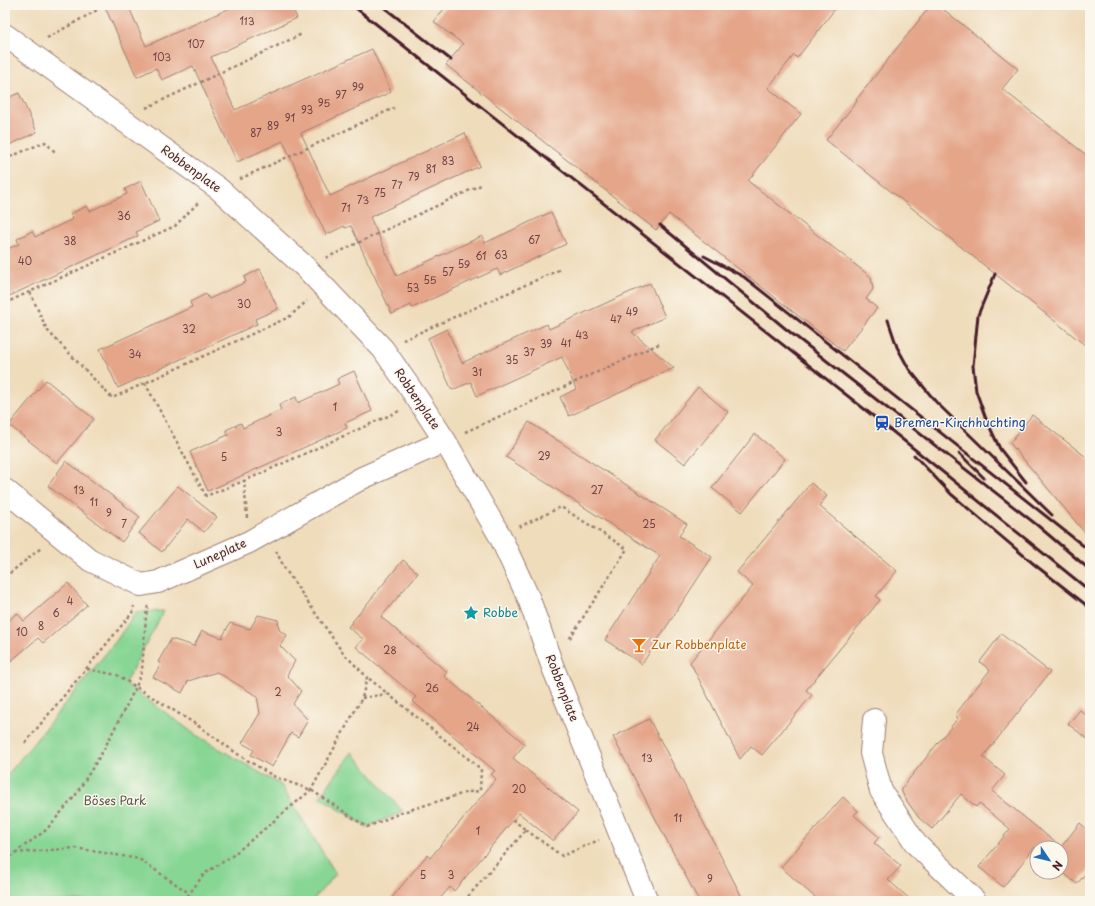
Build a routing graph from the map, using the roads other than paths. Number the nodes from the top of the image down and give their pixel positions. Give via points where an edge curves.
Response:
1 (5, 35) edge
2 (445, 441) junction
3 (5, 490) edge
4 (874, 720) dead end
5 (647, 901) edge
6 (975, 901) edge

1 - 2 street, Robbenplate via 219,189 305,267 383,349
2 - 3 street, Luneplate via 362,478 258,537 158,582 146,584 90,560
2 - 5 street, Robbenplate via 500,536 529,599 552,665
4 - 6 street via 871,753 881,791 916,844

